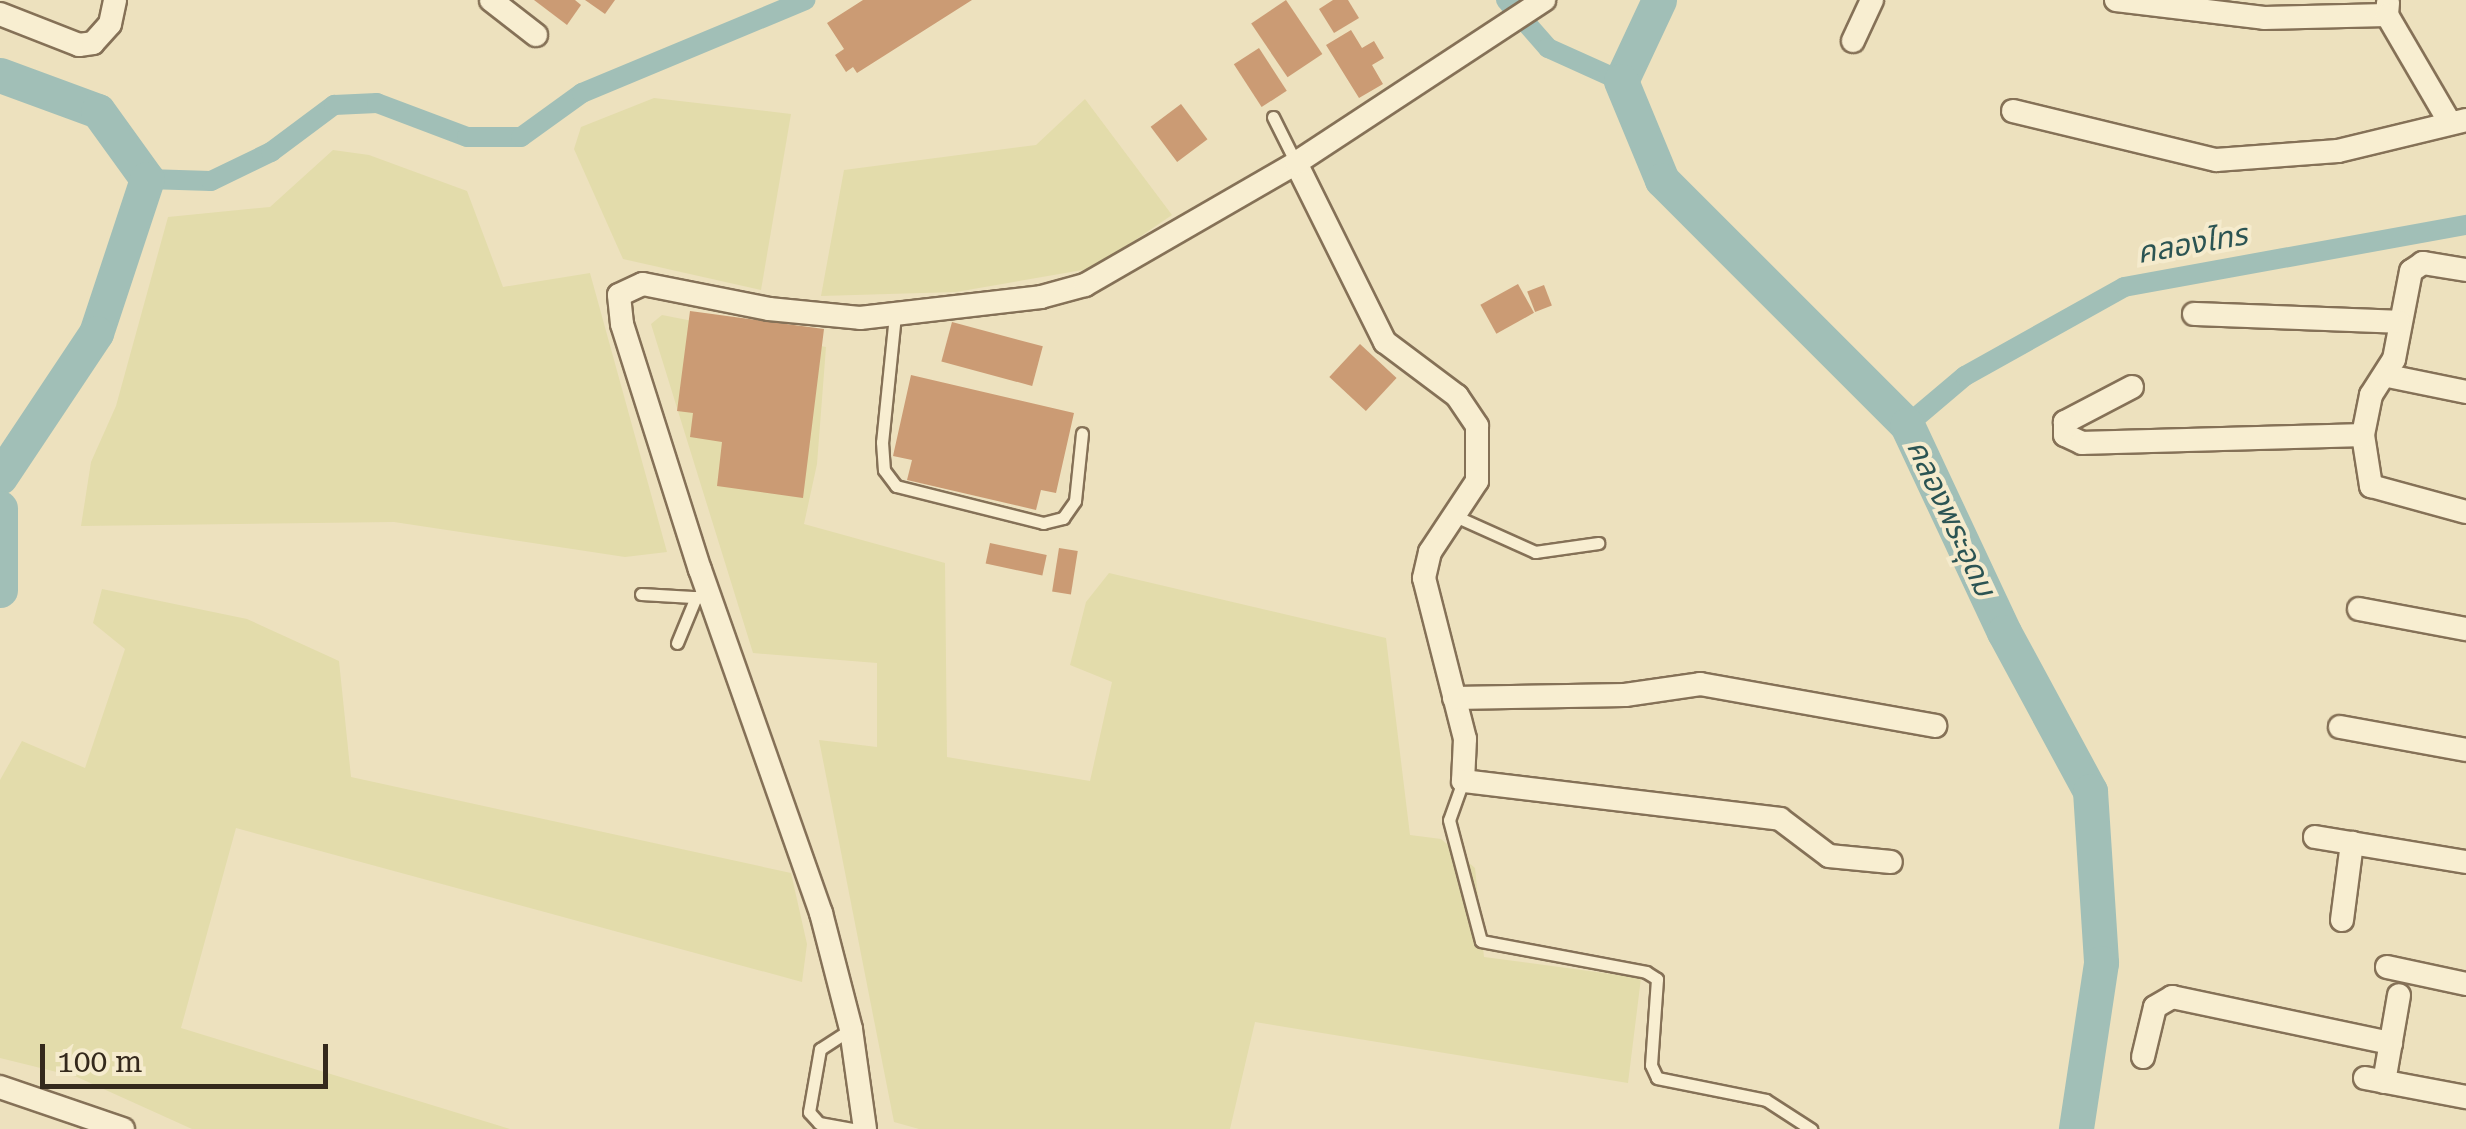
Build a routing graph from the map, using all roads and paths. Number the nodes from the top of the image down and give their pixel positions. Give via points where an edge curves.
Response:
1 (116, 0) edge
2 (490, 0) edge
3 (1544, 0) edge
4 (1872, 0) edge
5 (2116, 0) edge
6 (2387, 8) edge
7 (0, 14) edge
8 (536, 35) dead end
9 (1853, 41) dead end
10 (2014, 111) dead end
11 (1273, 118) dead end
12 (2458, 120) edge
13 (1296, 163) junction
14 (2466, 270) edge
15 (2194, 314) dead end
16 (895, 315) junction
17 (2399, 322) junction
18 (2388, 376) junction
19 (2132, 386) dead end
20 (2466, 392) edge
21 (1082, 433) dead end
22 (2363, 435) junction
23 (2466, 512) edge
24 (1456, 516) junction
25 (1598, 543) dead end
26 (641, 594) dead end
27 (703, 598) junction
28 (2359, 609) dead end
29 (2466, 629) edge
30 (677, 643) dead end
31 (1454, 698) junction
32 (1935, 726) dead end
33 (2340, 727) dead end
34 (2466, 750) edge
35 (1463, 781) junction
36 (2315, 837) dead end
37 (2352, 843) junction
38 (1891, 862) dead end
39 (2466, 862) edge
40 (2342, 920) dead end
41 (2387, 968) dead end
42 (2466, 984) edge
43 (2399, 995) dead end
44 (850, 1029) junction
45 (2391, 1043) junction
46 (2143, 1057) dead end
47 (0, 1087) edge
48 (2466, 1097) edge
49 (123, 1129) edge
50 (853, 1129) edge
51 (865, 1129) edge
52 (1811, 1129) edge

1 - 7 street via 110,24 93,43 79,45
2 - 8 street
3 - 13 street
4 - 9 street
5 - 6 street via 2264,18
6 - 12 street
10 - 12 street via 2216,160 2338,151
11 - 13 lane
13 - 16 street via 1085,284 1041,297
13 - 24 street via 1384,342 1457,396 1478,426 1476,481
14 - 17 street via 2423,263 2411,271
15 - 17 street
16 - 21 lane via 882,442 884,470 896,486 1043,523 1064,518 1075,500
16 - 27 street via 791,312 644,284 618,295
17 - 18 street
18 - 20 street
18 - 22 street via 2371,395
19 - 22 street via 2065,422 2065,436 2082,443
22 - 23 street via 2370,486
24 - 25 lane via 1536,552
24 - 31 street via 1430,552 1424,578
26 - 27 lane
27 - 30 lane
27 - 44 street via 798,843
28 - 29 street
31 - 32 street via 1626,695 1700,684
31 - 35 street via 1465,739
33 - 34 street
35 - 38 street via 1780,819 1829,856
35 - 52 lane via 1449,820 1480,940 1646,972 1657,980 1651,1065 1657,1078 1766,1100
36 - 37 street
37 - 39 street
37 - 40 street
41 - 42 street
43 - 45 street
44 - 50 lane via 820,1049 809,1112 819,1123
44 - 51 street
45 - 46 street via 2172,997 2155,1007
45 - 48 street via 2375,1080
47 - 49 street

